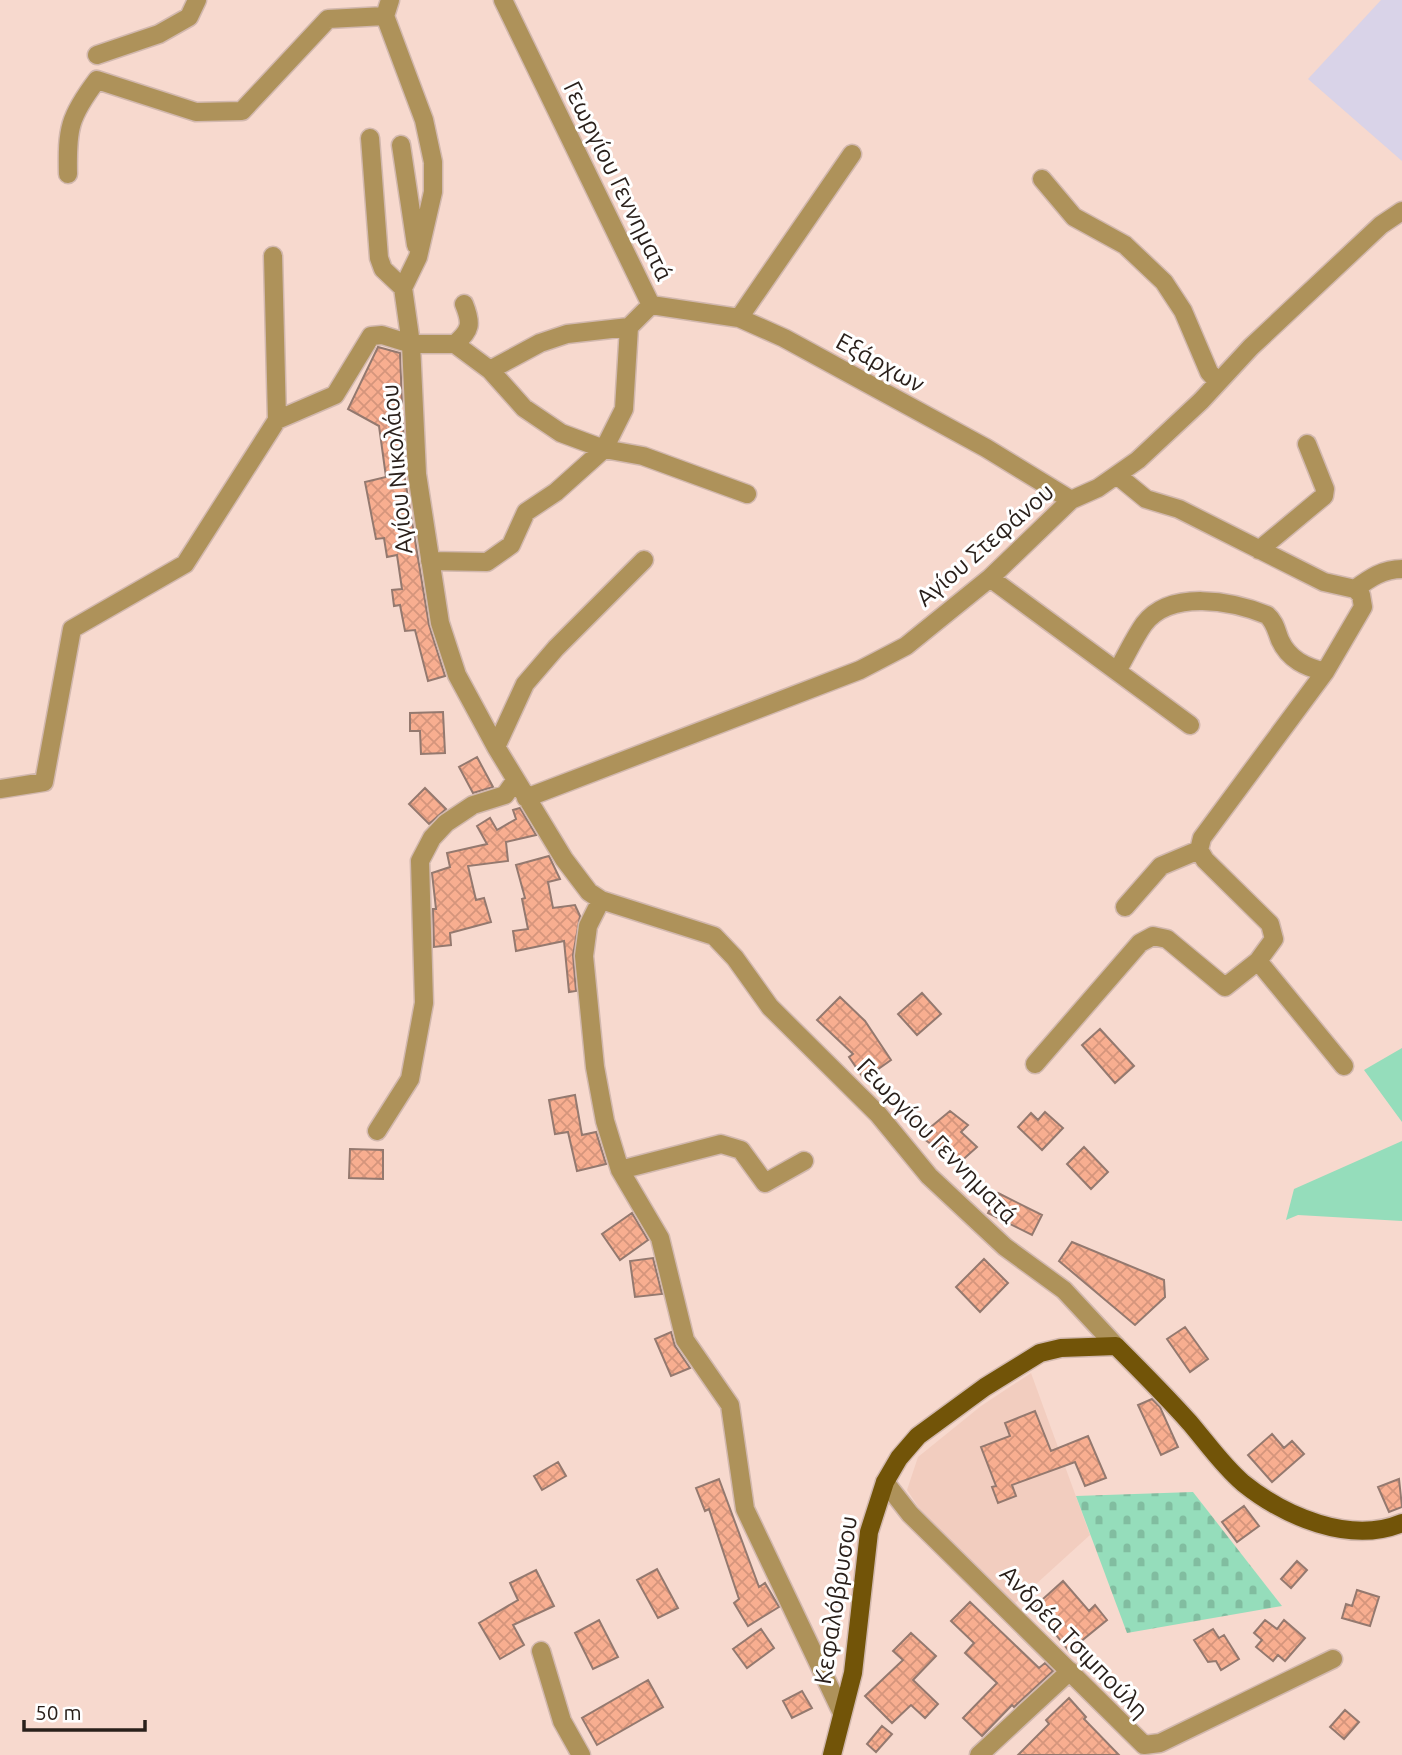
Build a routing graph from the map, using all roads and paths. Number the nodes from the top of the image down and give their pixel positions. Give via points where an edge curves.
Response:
1 (197, 0) edge
2 (503, 0) edge
3 (388, 8) edge
4 (97, 55) dead end
5 (370, 138) dead end
6 (401, 145) dead end
7 (852, 154) dead end
8 (68, 174) dead end
9 (1042, 179) dead end
10 (1402, 211) edge
11 (273, 256) dead end
12 (418, 257) junction
13 (403, 288) junction
14 (464, 304) dead end
15 (651, 305) junction
16 (739, 318) junction
17 (629, 327) junction
18 (411, 344) junction
19 (455, 344) junction
20 (490, 370) junction
21 (1217, 381) junction
22 (277, 419) junction
23 (1307, 444) dead end
24 (604, 449) junction
25 (1118, 476) junction
26 (747, 494) dead end
27 (1070, 500) junction
28 (1259, 550) junction
29 (645, 560) dead end
30 (430, 561) junction
31 (1402, 569) edge
32 (990, 579) junction
33 (1355, 589) junction
34 (1117, 671) junction
35 (1325, 673) junction
36 (1190, 725) dead end
37 (496, 747) junction
38 (515, 780) junction
39 (0, 789) edge
40 (526, 798) junction
41 (1199, 850) junction
42 (601, 900) junction
43 (1125, 906) dead end
44 (1258, 961) junction
45 (1035, 1064) dead end
46 (1344, 1066) dead end
47 (377, 1131) dead end
48 (804, 1161) dead end
49 (620, 1170) junction
50 (1116, 1346) junction
51 (885, 1482) junction
52 (1402, 1523) edge
53 (541, 1651) dead end
54 (1332, 1660) dead end
55 (1070, 1671) junction
56 (842, 1713) junction
57 (1149, 1750) edge
58 (581, 1755) edge
59 (832, 1755) edge
60 (979, 1755) edge

1 - 4 street via 189,17 159,34
2 - 15 street, Γεωργίου Γεννηματά
3 - 8 street via 328,19 242,111 196,112 97,80 76,108 67,135
3 - 12 street via 433,162 433,192
5 - 13 street via 379,258 383,269
6 - 12 street
7 - 16 street
9 - 21 street via 1074,217 1125,246 1164,282
10 - 21 street, Αγίου Στεφάνου via 1381,225
11 - 22 street
12 - 13 street
13 - 18 street, Αγίου Νικολάου
14 - 19 street via 471,322 469,332
15 - 16 street, Εξάρχων
15 - 17 street, Γεωργίου Γεννηματά
16 - 27 street, Εξάρχων via 986,448
17 - 20 street via 567,334
17 - 24 street via 624,410
18 - 19 street
18 - 22 street via 371,335 335,395
18 - 30 street, Αγίου Νικολάου via 417,474
19 - 20 street
20 - 24 street via 524,408 561,433
21 - 25 street, Αγίου Στεφάνου
22 - 39 street via 185,564 72,629 44,782
23 - 28 street via 1324,496
24 - 26 street via 643,456
24 - 30 street via 526,512 511,545 487,562
25 - 27 street, Αγίου Στεφάνου
25 - 28 street via 1140,496 1180,509
27 - 32 street, Αγίου Στεφάνου
28 - 33 street via 1324,582
29 - 37 street via 525,684
30 - 37 street, Αγίου Νικολάου via 450,657
31 - 33 street via 1372,576
32 - 34 street
32 - 40 street, Αγίου Στεφάνου via 906,646 860,670
33 - 35 street via 1362,595 1363,610
34 - 35 street via 1145,622 1168,605 1205,601 1267,615 1295,660
34 - 36 street
35 - 41 street via 1202,838
37 - 38 street, Αγίου Νικολάου
38 - 40 street, Αγίου Νικολάου
38 - 47 street via 505,795 473,805 446,823 420,861 424,1003 410,1079
40 - 42 street, Αγίου Νικολάου via 577,877
41 - 43 street via 1161,866
41 - 44 street via 1270,924 1274,939
42 - 49 street via 588,926 584,956 595,1068
42 - 50 street, Γεωργίου Γεννηματά via 714,936 770,1007 878,1114 929,1176 1005,1247 1064,1290
44 - 45 street via 1225,987 1167,939 1153,936 1140,943
44 - 46 street
48 - 49 street via 765,1183 741,1150 721,1144
49 - 56 street via 660,1238 685,1340 730,1405 745,1509
50 - 51 main road, Κεφαλόβρυσου via 1060,1348 1021,1364 918,1436
50 - 52 main road, Γεωργίου Γεννηματά via 1237,1477 1265,1498 1299,1516 1345,1529 1373,1531
51 - 55 street, Ανδρέα Τσιμπούλη via 911,1514
51 - 56 main road, Κεφαλόβρυσου via 869,1532 860,1629
53 - 58 street via 562,1721
54 - 57 street, Ανδρέα Τσιμπούλη
55 - 57 street, Ανδρέα Τσιμπούλη
55 - 60 street
56 - 59 main road, Κεφαλόβρυσου

